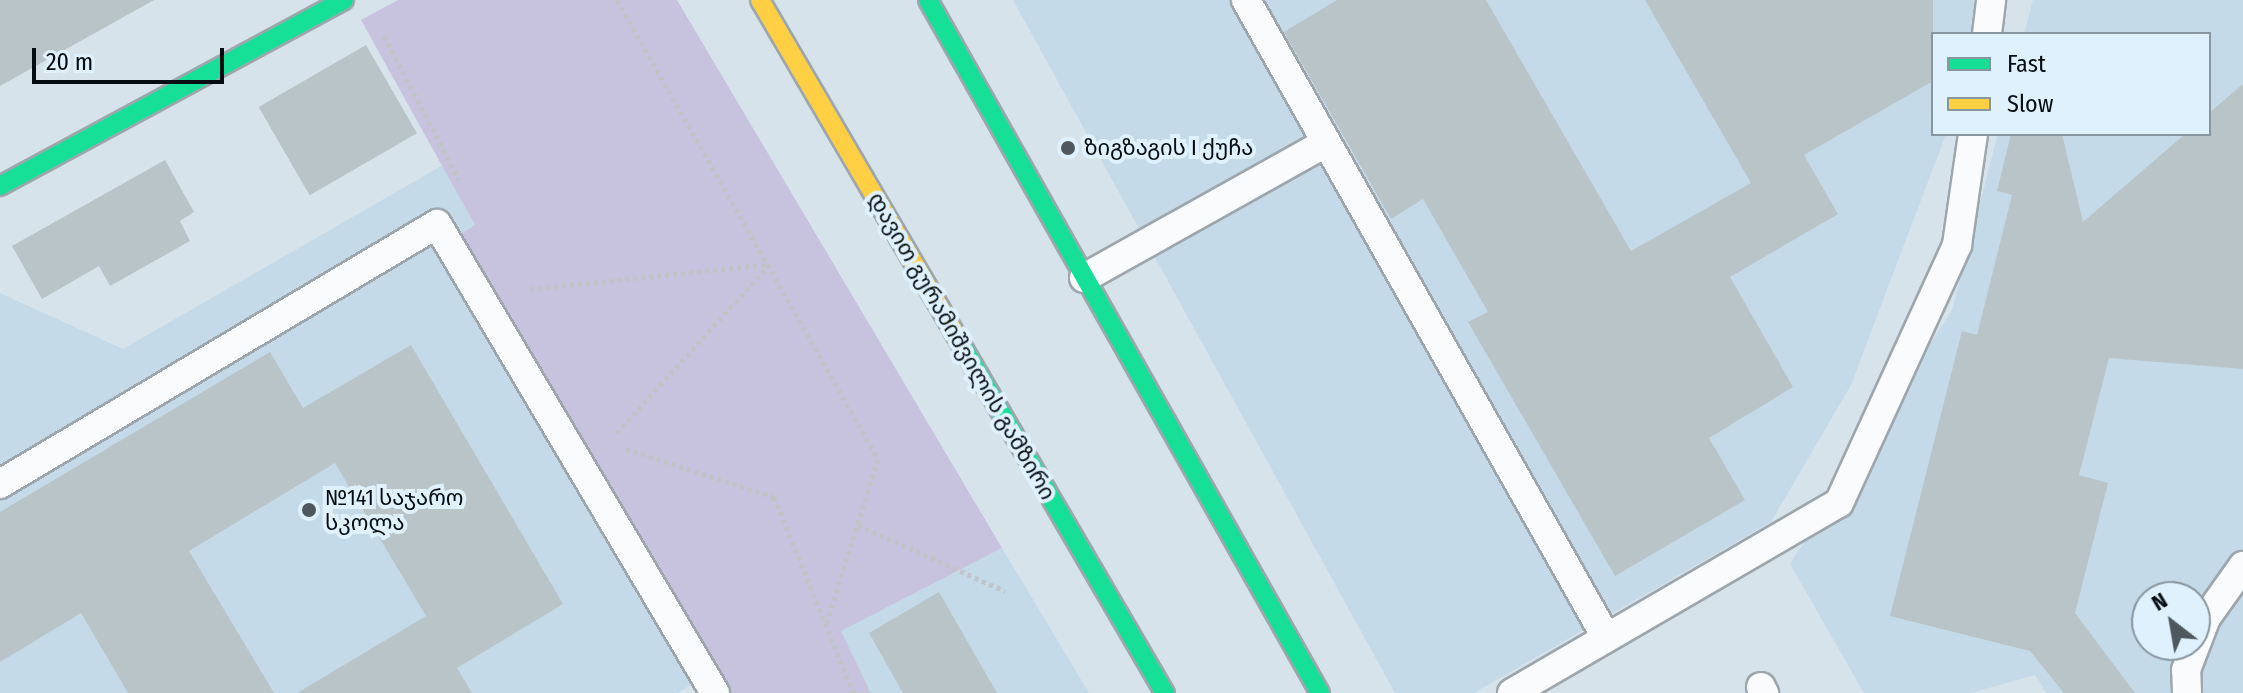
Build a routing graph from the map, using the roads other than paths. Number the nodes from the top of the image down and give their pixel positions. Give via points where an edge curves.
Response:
1 (344, 0) edge
2 (760, 0) edge
3 (928, 0) edge
4 (1246, 0) edge
5 (1991, 0) edge
6 (1987, 32) edge
7 (1973, 136) edge
8 (1326, 143) junction
9 (0, 186) edge
10 (1084, 278) junction
11 (0, 484) edge
12 (2243, 566) edge
13 (1606, 637) junction
14 (715, 693) edge
15 (1165, 693) edge
16 (1320, 693) edge
17 (1512, 693) edge
18 (2187, 693) edge

1 - 9 main road
2 - 15 main road, დავით გურამიშვილის გამზირი
3 - 10 main road
4 - 8 lane
5 - 6 lane
7 - 13 lane via 1957,245 1839,503
8 - 10 lane
8 - 13 lane
10 - 16 main road
11 - 14 lane via 437,224
12 - 18 lane via 2206,618 2186,670
13 - 17 lane

